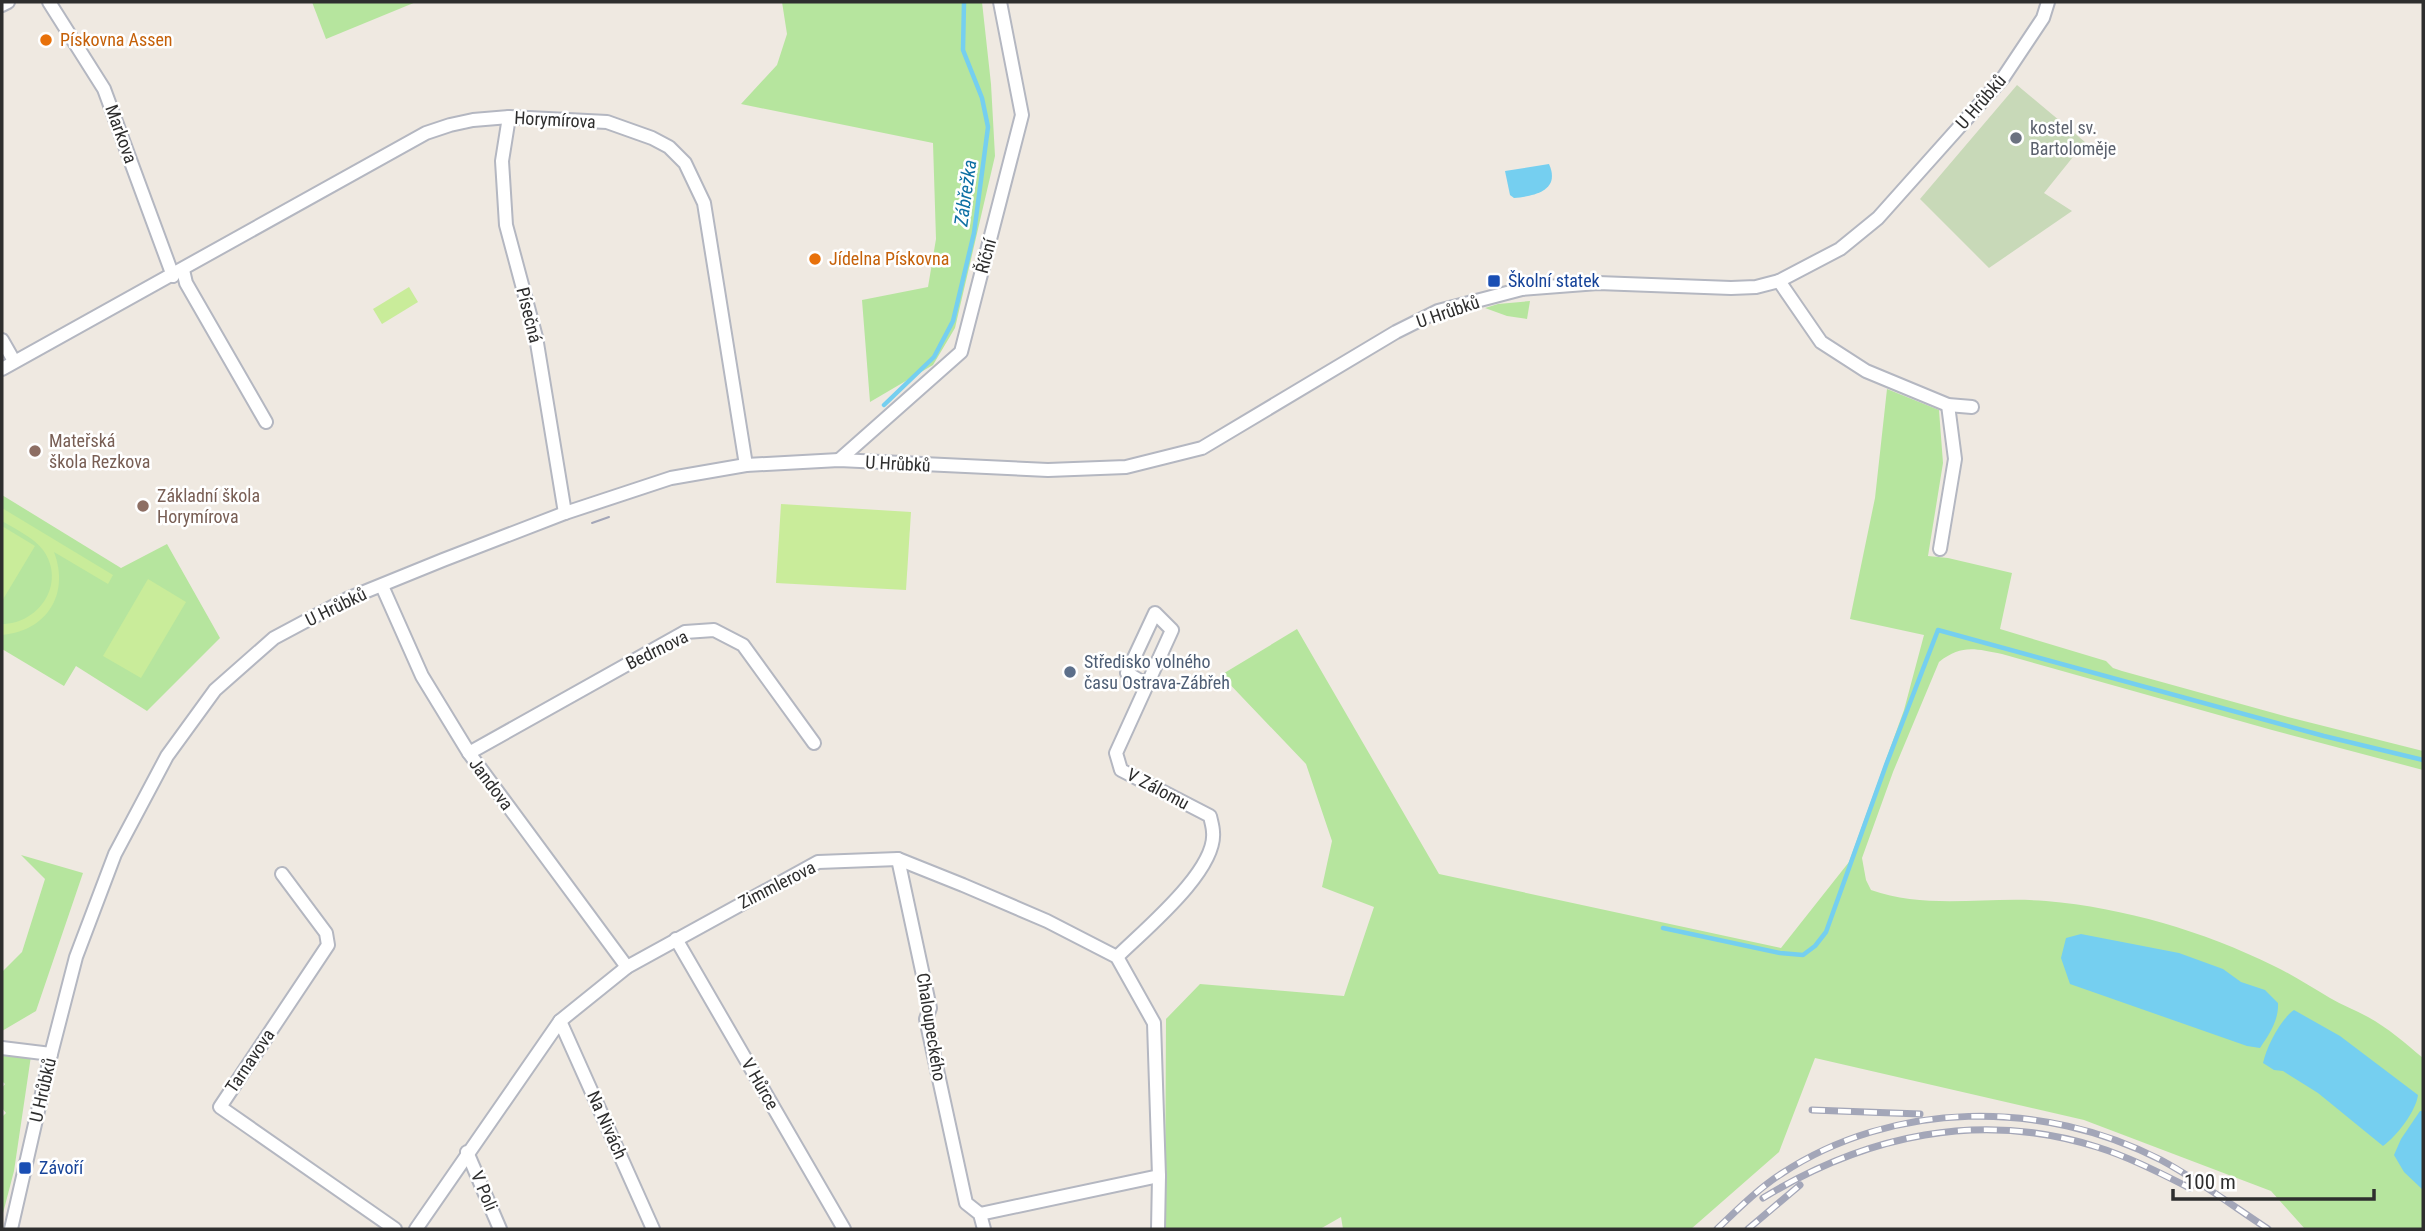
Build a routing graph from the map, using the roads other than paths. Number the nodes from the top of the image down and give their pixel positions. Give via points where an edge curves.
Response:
1 (8, 2) edge
2 (49, 2) edge
3 (1000, 2) edge
4 (2048, 2) edge
5 (2, 5) edge
6 (509, 117) junction
7 (178, 273) junction
8 (1779, 281) junction
9 (2, 340) edge
10 (14, 361) junction
11 (2, 369) edge
12 (1948, 405) junction
13 (1972, 407) dead end
14 (266, 422) dead end
15 (839, 460) junction
16 (746, 465) junction
17 (565, 513) junction
18 (1940, 549) dead end
19 (382, 586) junction
20 (1147, 685) junction
21 (814, 743) dead end
22 (468, 753) junction
23 (898, 859) junction
24 (282, 874) dead end
25 (676, 939) junction
26 (1116, 957) junction
27 (627, 967) junction
28 (561, 1021) junction
29 (2, 1048) edge
30 (51, 1054) junction
31 (467, 1153) junction
32 (1159, 1176) junction
33 (981, 1214) junction
34 (11, 1229) edge
35 (396, 1229) edge
36 (416, 1229) edge
37 (500, 1229) edge
38 (653, 1229) edge
39 (844, 1229) edge
40 (984, 1229) edge
41 (1158, 1229) edge

1 - 5 street
2 - 7 street, Markova via 104,89
3 - 15 street, Říční via 1022,115 961,352
4 - 8 street, U Hrůbků via 2043,18 2003,78 1878,218 1840,249
6 - 7 street, Horymírova via 473,120 426,133
6 - 16 street, Horymírova via 607,122 652,138 685,163 704,203
6 - 17 street, Písečná via 502,161 506,225 536,337
7 - 10 street, Horymírova
7 - 14 street
8 - 12 street via 1821,342 1866,371
8 - 15 street, U Hrůbků via 1731,288 1598,283 1522,289 1449,309 1396,331 1202,447 1126,467 1048,470
9 - 10 street
10 - 11 street, Horymírova
12 - 13 street
12 - 18 street via 1955,459
15 - 16 street, U Hrůbků
16 - 17 street, U Hrůbků via 671,478
17 - 19 street, U Hrůbků
19 - 22 street, Jandova via 422,676
19 - 30 street, U Hrůbků via 274,638 215,690 167,756 115,854 76,957
20 - 20 street, V Zálomu via 1127,673 1155,613 1172,630
20 - 26 street, V Zálomu via 1116,754 1121,770 1209,816 1214,834 1199,875
21 - 22 street, Bedrnova via 743,645 714,630 685,632
22 - 27 street, Jandova
23 - 25 street, Zimmlerova via 818,862
23 - 26 street, Zimmlerova via 1047,921
23 - 33 street, Chaloupeckého via 965,1203
24 - 35 street, Tarnavova via 326,933 328,945 220,1107
25 - 27 street, Zimmlerova
25 - 39 street, V Hůrce
26 - 32 street via 1154,1023
27 - 28 street, Zimmlerova
28 - 31 street, Zimmlerova
28 - 38 street, Na Nivách
29 - 30 street
30 - 34 street, U Hrůbků
31 - 36 street, Zimmlerova
31 - 37 street, V Poli
32 - 33 street
32 - 41 street
33 - 40 street, Chaloupeckého

